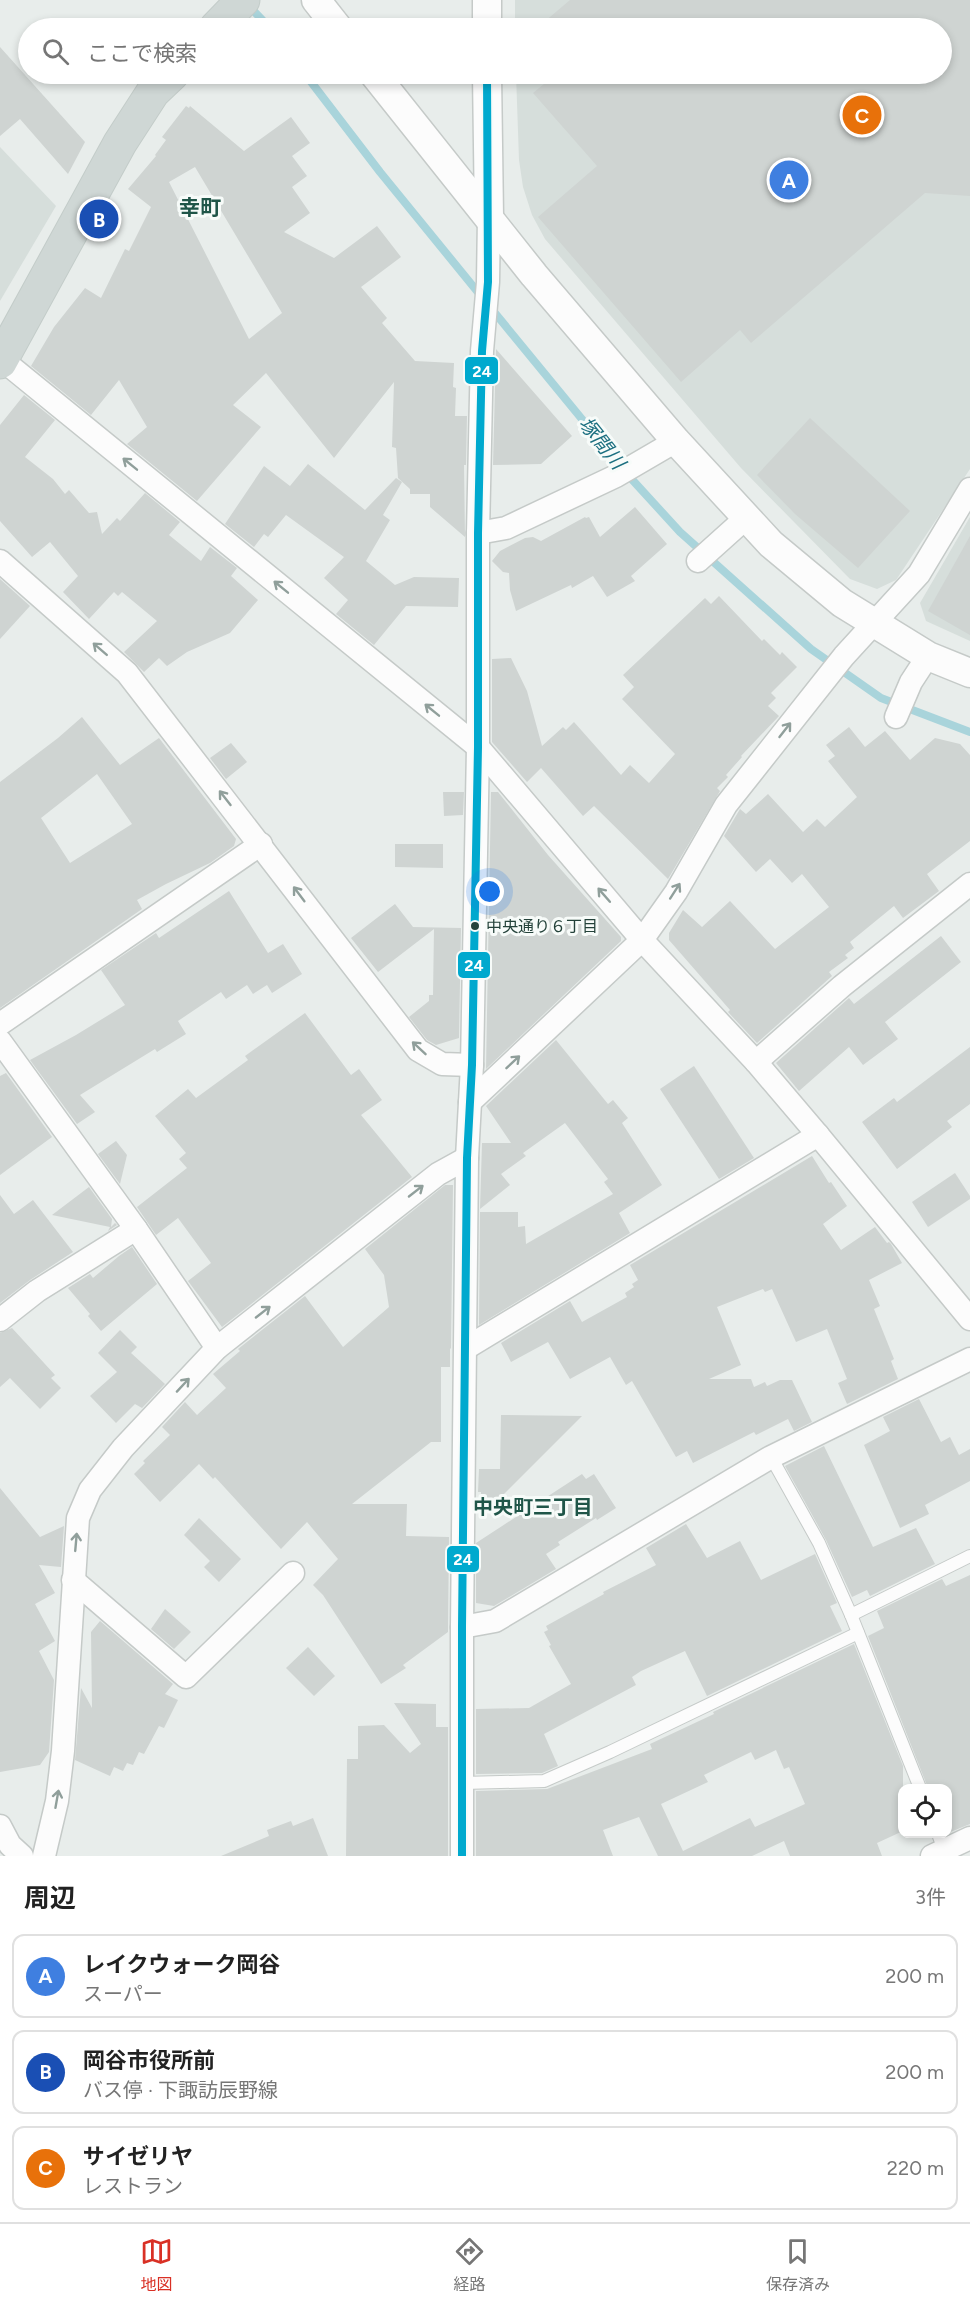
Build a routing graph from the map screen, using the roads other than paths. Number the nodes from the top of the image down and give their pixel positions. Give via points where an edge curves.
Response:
1 (316, 0) edge
2 (487, 0) edge
3 (330, 18) edge
4 (487, 18) edge
5 (161, 84) edge
6 (382, 84) edge
7 (487, 84) edge
8 (489, 217) junction
9 (0, 360) edge
10 (676, 441) junction
11 (970, 489) edge
12 (747, 517) junction
13 (478, 533) junction
14 (0, 561) edge
15 (698, 561) dead end
16 (874, 624) junction
17 (928, 656) junction
18 (970, 673) edge
19 (896, 717) dead end
20 (478, 747) junction
21 (261, 844) junction
22 (970, 884) edge
23 (642, 940) junction
24 (0, 1024) edge
25 (0, 1041) edge
26 (756, 1062) junction
27 (472, 1065) junction
28 (470, 1102) junction
29 (818, 1135) junction
30 (467, 1158) junction
31 (136, 1229) junction
32 (970, 1319) edge
33 (0, 1320) edge
34 (217, 1348) junction
35 (466, 1348) junction
36 (970, 1359) edge
37 (771, 1457) junction
38 (970, 1556) edge
39 (293, 1573) dead end
40 (73, 1580) junction
41 (851, 1615) junction
42 (462, 1627) junction
43 (858, 1633) junction
44 (463, 1783) junction
45 (918, 1784) edge
46 (0, 1826) edge
47 (970, 1838) edge
48 (938, 1847) edge
49 (22, 1856) edge
50 (44, 1856) edge
51 (462, 1856) edge

1 - 3 street
2 - 4 street
5 - 9 main road via 120,143
6 - 8 street
7 - 8 street
8 - 10 street
8 - 13 street
20 -> 9 street
10 - 12 street
10 - 13 street via 616,476 506,528
11 - 16 street via 919,574
12 - 15 street
12 - 16 street via 771,544 833,596
13 - 20 street
21 -> 14 street via 127,673
16 - 17 street
23 -> 16 street via 676,892 726,805 829,674
17 - 18 street
17 - 19 street
23 -> 20 street
20 - 27 street
21 - 24 street
27 -> 21 street via 442,1064 418,1050
22 - 26 street via 842,986
23 - 26 street
28 -> 23 street
25 - 31 street
26 - 29 street
27 - 28 street
28 - 30 street
29 - 32 street
29 - 35 street
34 -> 30 street via 438,1174
30 - 35 street
31 - 33 street via 37,1291
31 - 34 street
40 -> 34 street via 78,1518 90,1490 123,1448
35 - 42 street
36 - 37 street
37 - 41 lane via 819,1543
37 - 42 street via 495,1621
38 - 41 lane
39 - 40 street via 186,1677
50 -> 40 street via 63,1751
41 - 43 lane
42 - 44 street
43 - 44 lane via 544,1781
43 - 45 lane
44 - 51 street
46 - 49 street via 10,1845
47 - 48 street

